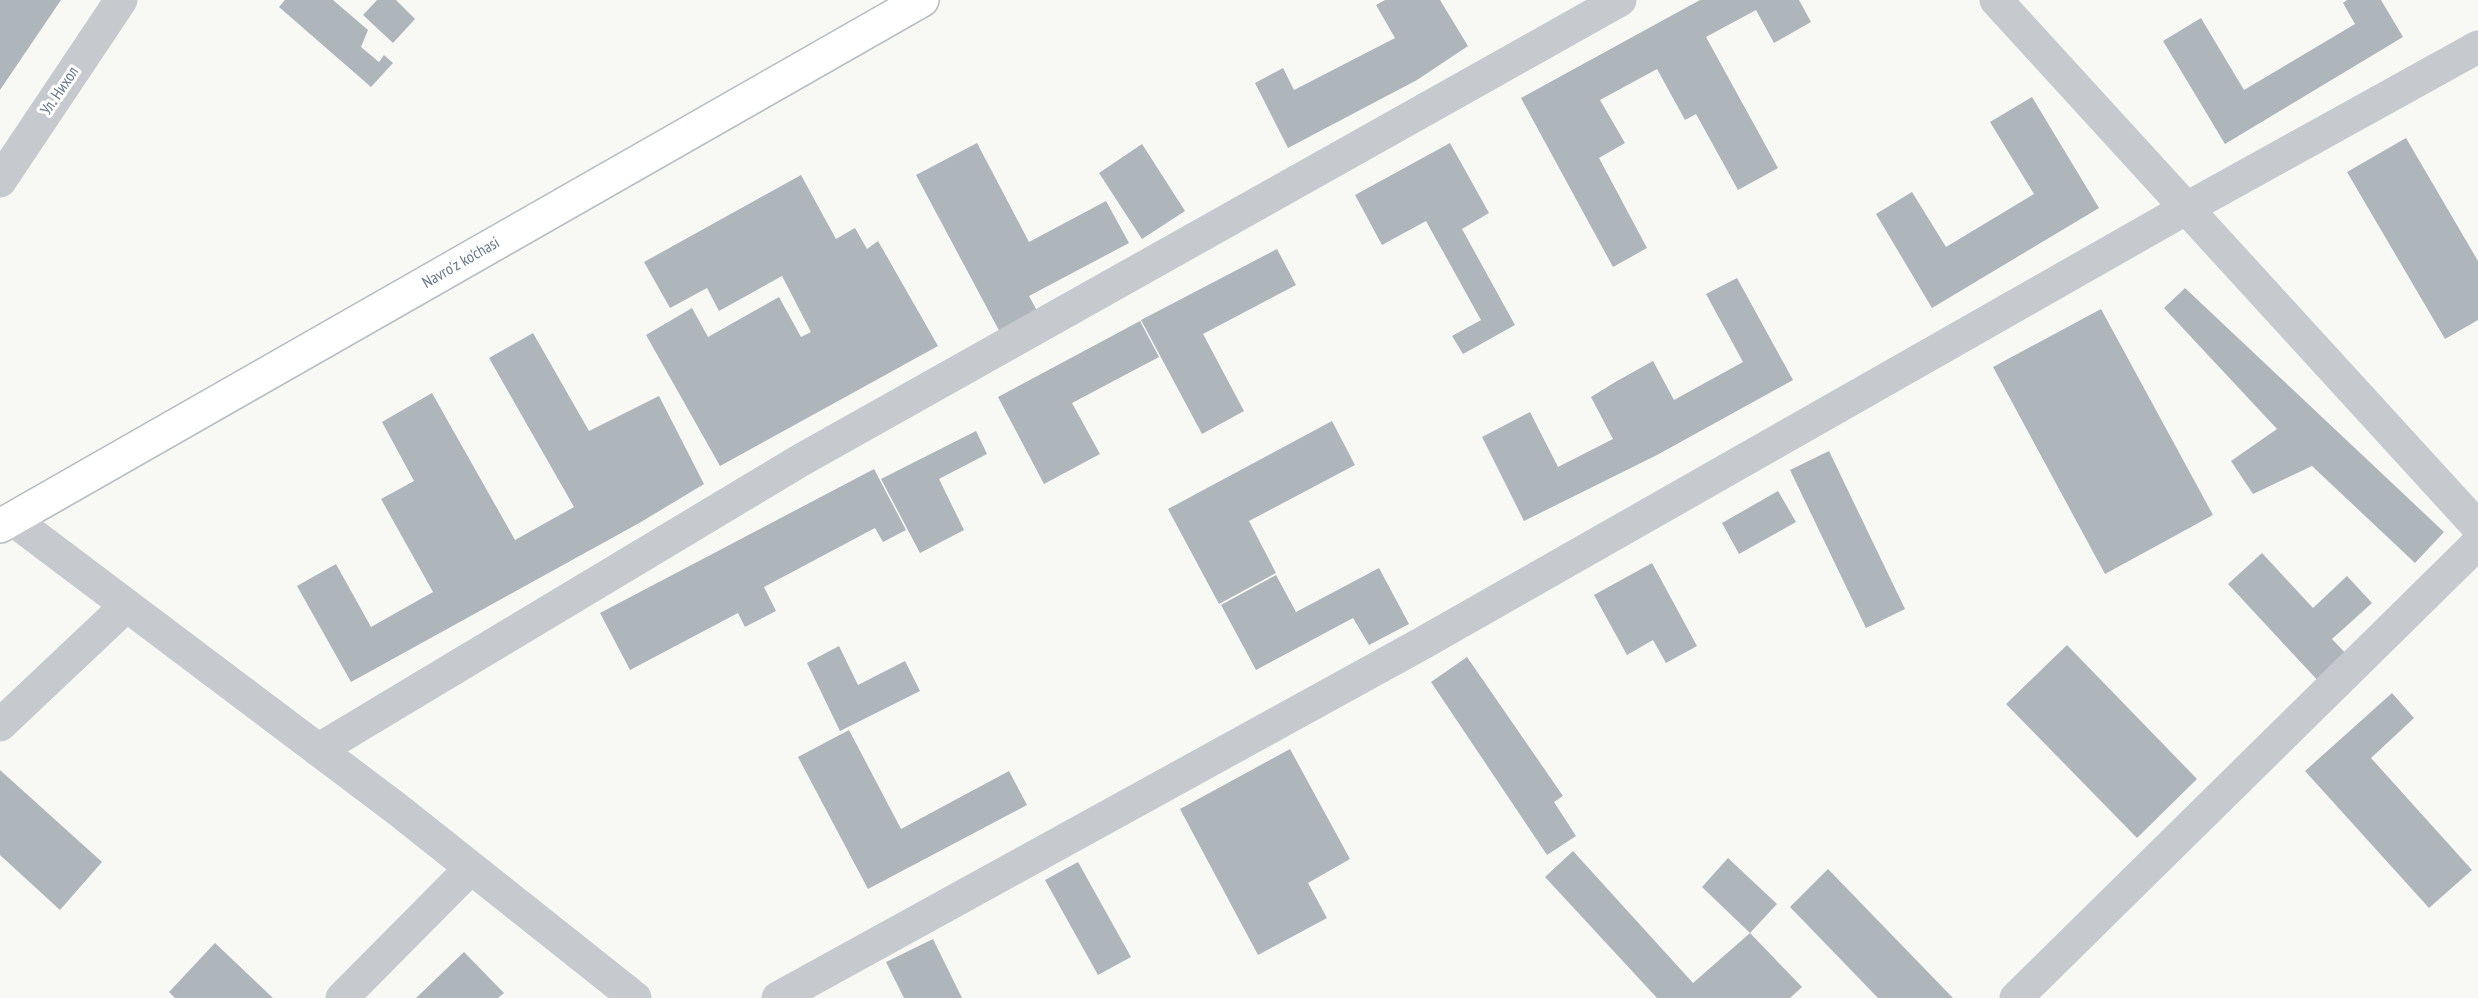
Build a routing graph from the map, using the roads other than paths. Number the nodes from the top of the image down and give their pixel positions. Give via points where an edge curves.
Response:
1 (121, 0) edge
2 (922, 0) edge
3 (1620, 0) edge
4 (1996, 0) edge
5 (2478, 46) edge
6 (0, 181) edge
7 (2187, 208) junction
8 (6, 523) edge
9 (2478, 527) edge
10 (2478, 543) edge
11 (125, 607) junction
12 (0, 726) edge
13 (318, 750) junction
14 (471, 868) junction
15 (342, 998) edge
16 (635, 998) edge
17 (778, 998) edge
18 (2016, 998) edge

1 - 6 street, Ул. Нихол
2 - 8 street, Navro'z ko'chasi
3 - 13 street via 801,460
4 - 7 street
5 - 7 street
7 - 9 street
7 - 17 street via 1421,644
8 - 11 street
10 - 18 street
11 - 12 street
11 - 13 street
13 - 14 street
14 - 15 street
14 - 16 street

